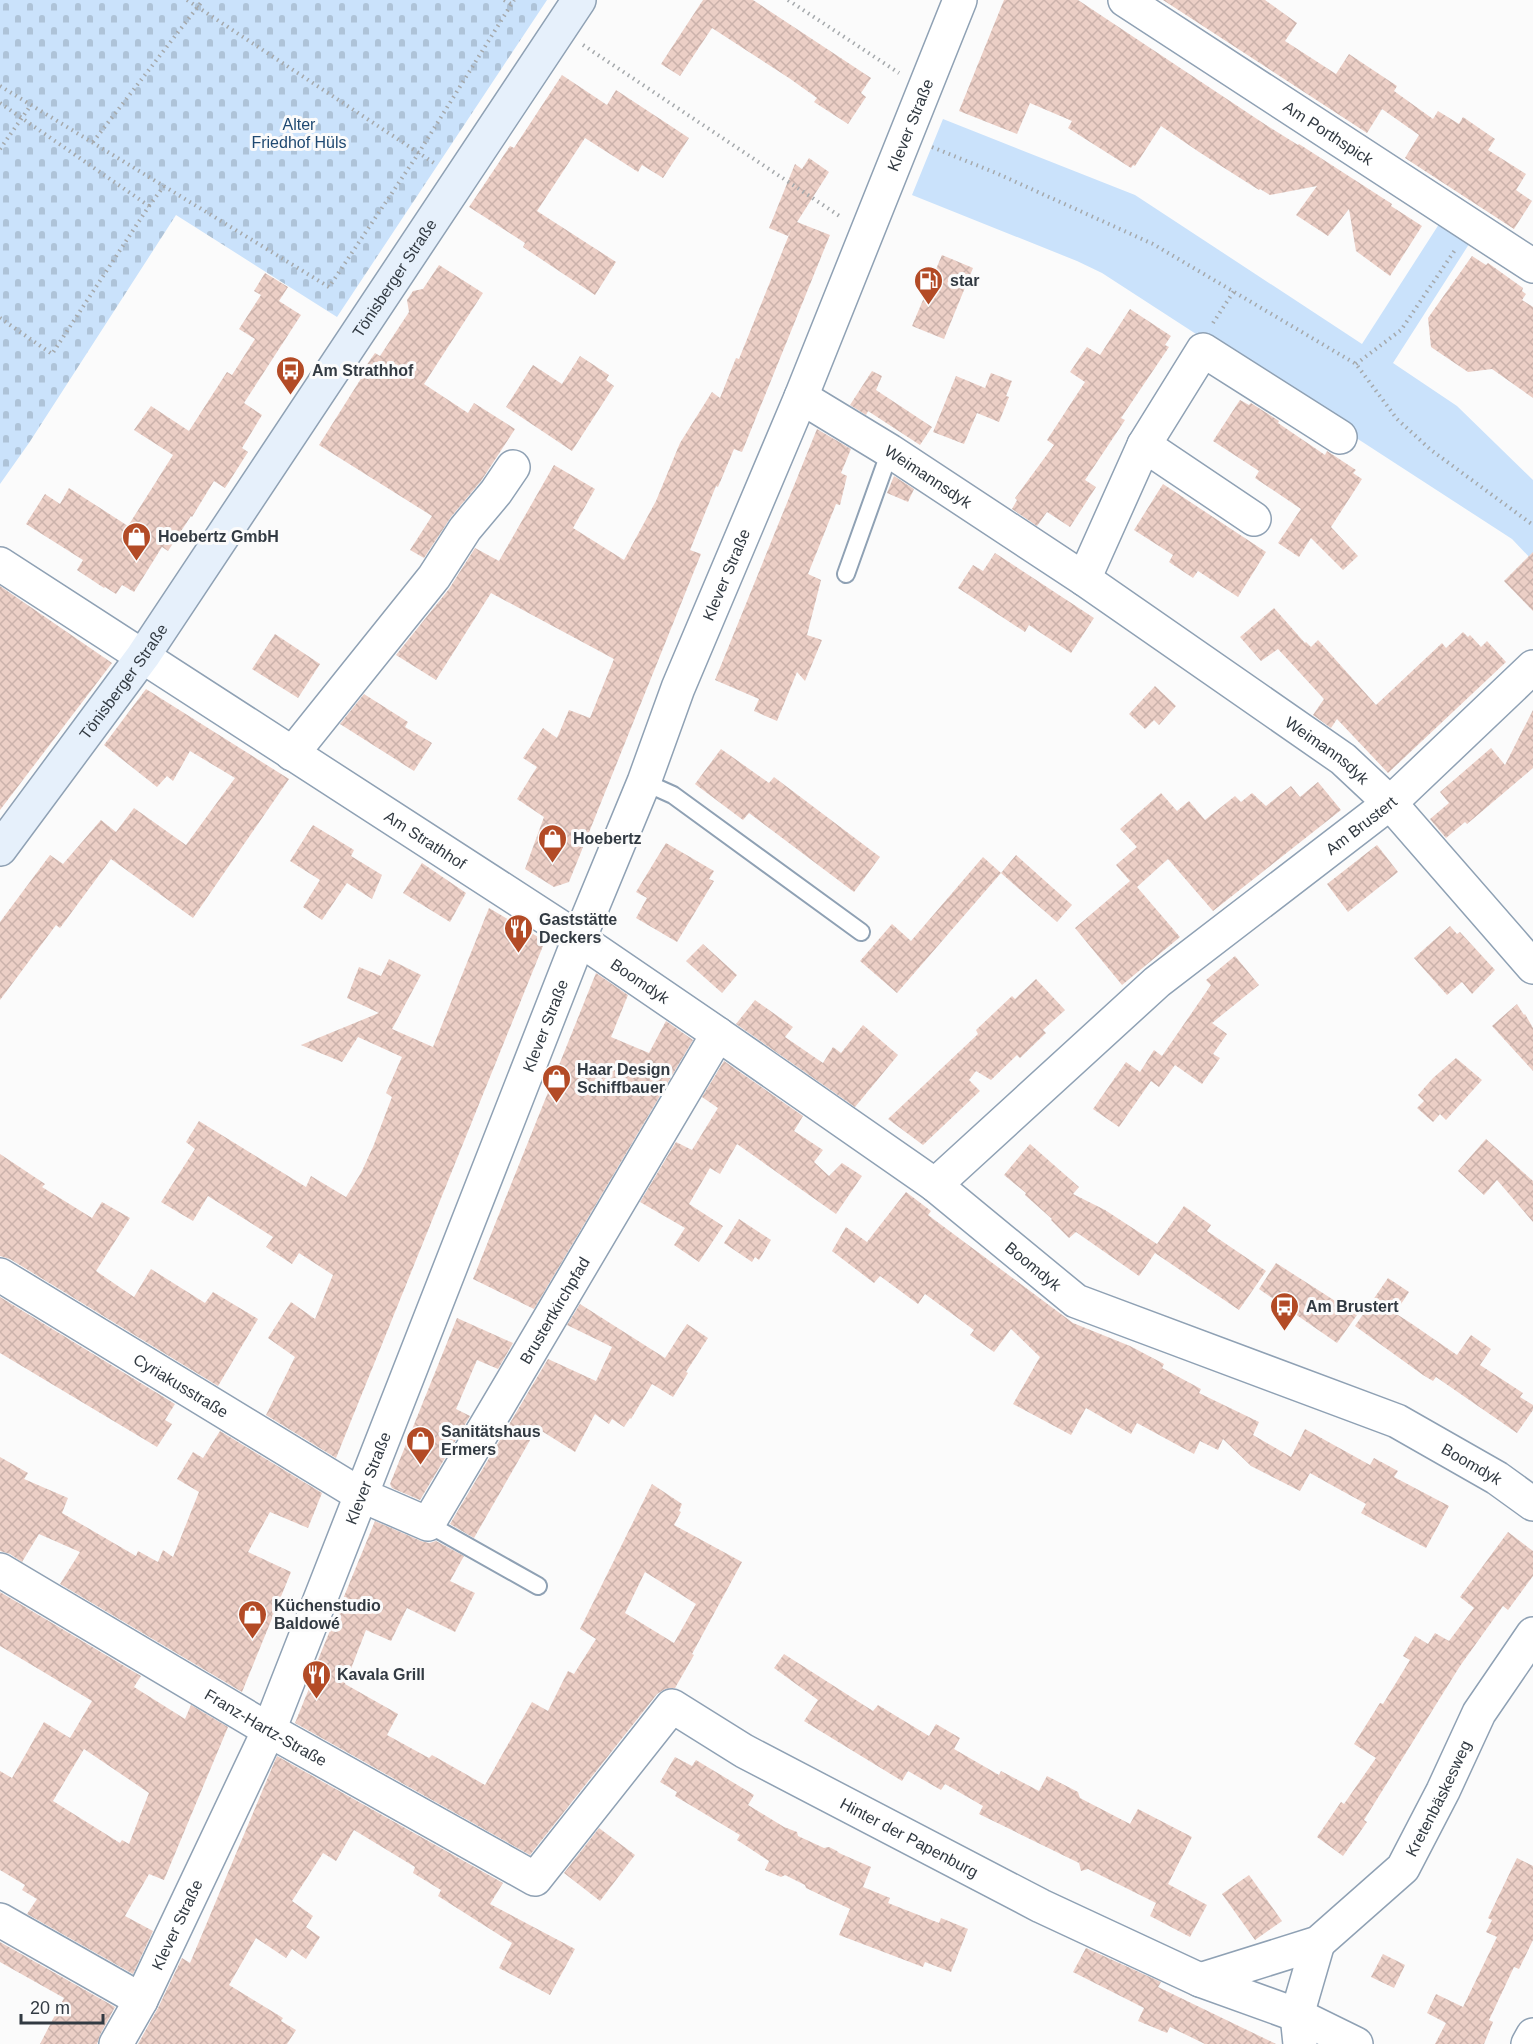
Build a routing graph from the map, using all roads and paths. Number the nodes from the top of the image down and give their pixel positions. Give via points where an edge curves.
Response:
1 (187, 0) edge
2 (203, 0) edge
3 (504, 0) edge
4 (579, 0) edge
5 (788, 0) edge
6 (960, 0) edge
7 (1125, 0) edge
8 (512, 2) edge
9 (198, 7) junction
10 (560, 30) junction
11 (0, 86) edge
12 (925, 89) junction
13 (0, 103) edge
14 (32, 105) junction
15 (22, 118) junction
16 (906, 137) junction
17 (93, 142) junction
18 (0, 149) edge
19 (418, 154) junction
20 (164, 186) junction
21 (150, 206) junction
22 (1473, 225) junction
23 (866, 233) junction
24 (1533, 266) edge
25 (1234, 291) junction
26 (0, 318) edge
27 (1203, 350) junction
28 (1356, 364) junction
29 (801, 397) junction
30 (1340, 438) dead end
31 (1144, 445) junction
32 (890, 451) junction
33 (513, 467) dead end
34 (1254, 519) dead end
35 (1533, 525) edge
36 (0, 564) edge
37 (846, 574) dead end
38 (1084, 579) junction
39 (143, 656) junction
40 (1533, 667) edge
41 (292, 754) junction
42 (644, 782) junction
43 (1390, 803) junction
44 (0, 849) edge
45 (861, 932) dead end
46 (579, 939) junction
47 (1533, 967) edge
48 (718, 1034) junction
49 (935, 1185) junction
50 (0, 1275) edge
51 (361, 1495) junction
52 (1533, 1504) edge
53 (428, 1524) junction
54 (0, 1570) edge
55 (538, 1586) dead end
56 (1533, 1634) edge
57 (269, 1730) junction
58 (535, 1879) joint
59 (0, 1920) edge
60 (1318, 1943) junction
61 (1200, 1980) junction
62 (141, 2000) junction
63 (1299, 2030) edge
64 (1533, 2035) edge
65 (116, 2044) edge
66 (1356, 2044) edge
67 (1528, 2044) edge

1 - 9 path
2 - 9 path
3 - 8 path
4 - 10 street, Tönisberger Straße
5 - 12 path
6 - 12 street, Klever Straße
7 - 22 street, Am Porthspick
8 - 19 path
9 - 17 path
9 - 19 path
10 - 23 path
10 - 39 street, Tönisberger Straße
11 - 14 path
12 - 16 street, Klever Straße
13 - 15 path
14 - 15 path
14 - 17 path
15 - 18 path
15 - 21 path
16 - 23 street, Klever Straße
16 - 25 path via 1153,244
17 - 20 path
19 - 20 path via 329,287
20 - 21 path
21 - 26 path via 52,354
22 - 24 street, Am Porthspick
22 - 28 path via 1401,330
23 - 29 street, Klever Straße
25 - 27 path via 1203,338
25 - 28 path
27 - 30 street
27 - 31 street
28 - 35 path via 1397,419 1431,450
29 - 32 street, Weimannsdyk
29 - 42 street, Klever Straße via 678,688
31 - 34 street
31 - 38 street
32 - 37 lane
32 - 38 street, Weimannsdyk
33 - 41 street via 434,577
36 - 39 street, Am Strathhof
38 - 43 street, Weimannsdyk via 1343,759
39 - 41 street, Am Strathhof
39 - 44 street, Tönisberger Straße
40 - 43 street, Am Brustert
41 - 46 street, Am Strathhof
42 - 45 lane via 673,795
42 - 46 street, Klever Straße
43 - 47 street, Weimannsdyk
43 - 49 street, Am Brustert via 1157,982
46 - 48 street, Boomdyk
46 - 51 street, Klever Straße
48 - 49 street, Boomdyk
48 - 53 street, Brustertkirchpfad
49 - 52 street, Boomdyk via 1076,1301 1397,1421 1497,1478
50 - 51 street, Cyriakusstraße
51 - 53 street
51 - 57 street, Klever Straße
53 - 55 lane
54 - 57 street, Franz-Hartz-Straße
56 - 60 street, Kretenbäskesweg via 1479,1713 1403,1868
57 - 58 street, Franz-Hartz-Straße
57 - 62 street, Klever Straße
58 - 61 street, Hinter der Papenburg via 672,1706 744,1751 858,1812 1041,1906
59 - 62 street
60 - 61 street, Kretenbäskesweg
60 - 63 street
61 - 63 street, Hinter der Papenburg
62 - 65 street, Klever Straße
63 - 66 street, Hinter der Papenburg
64 - 67 street

